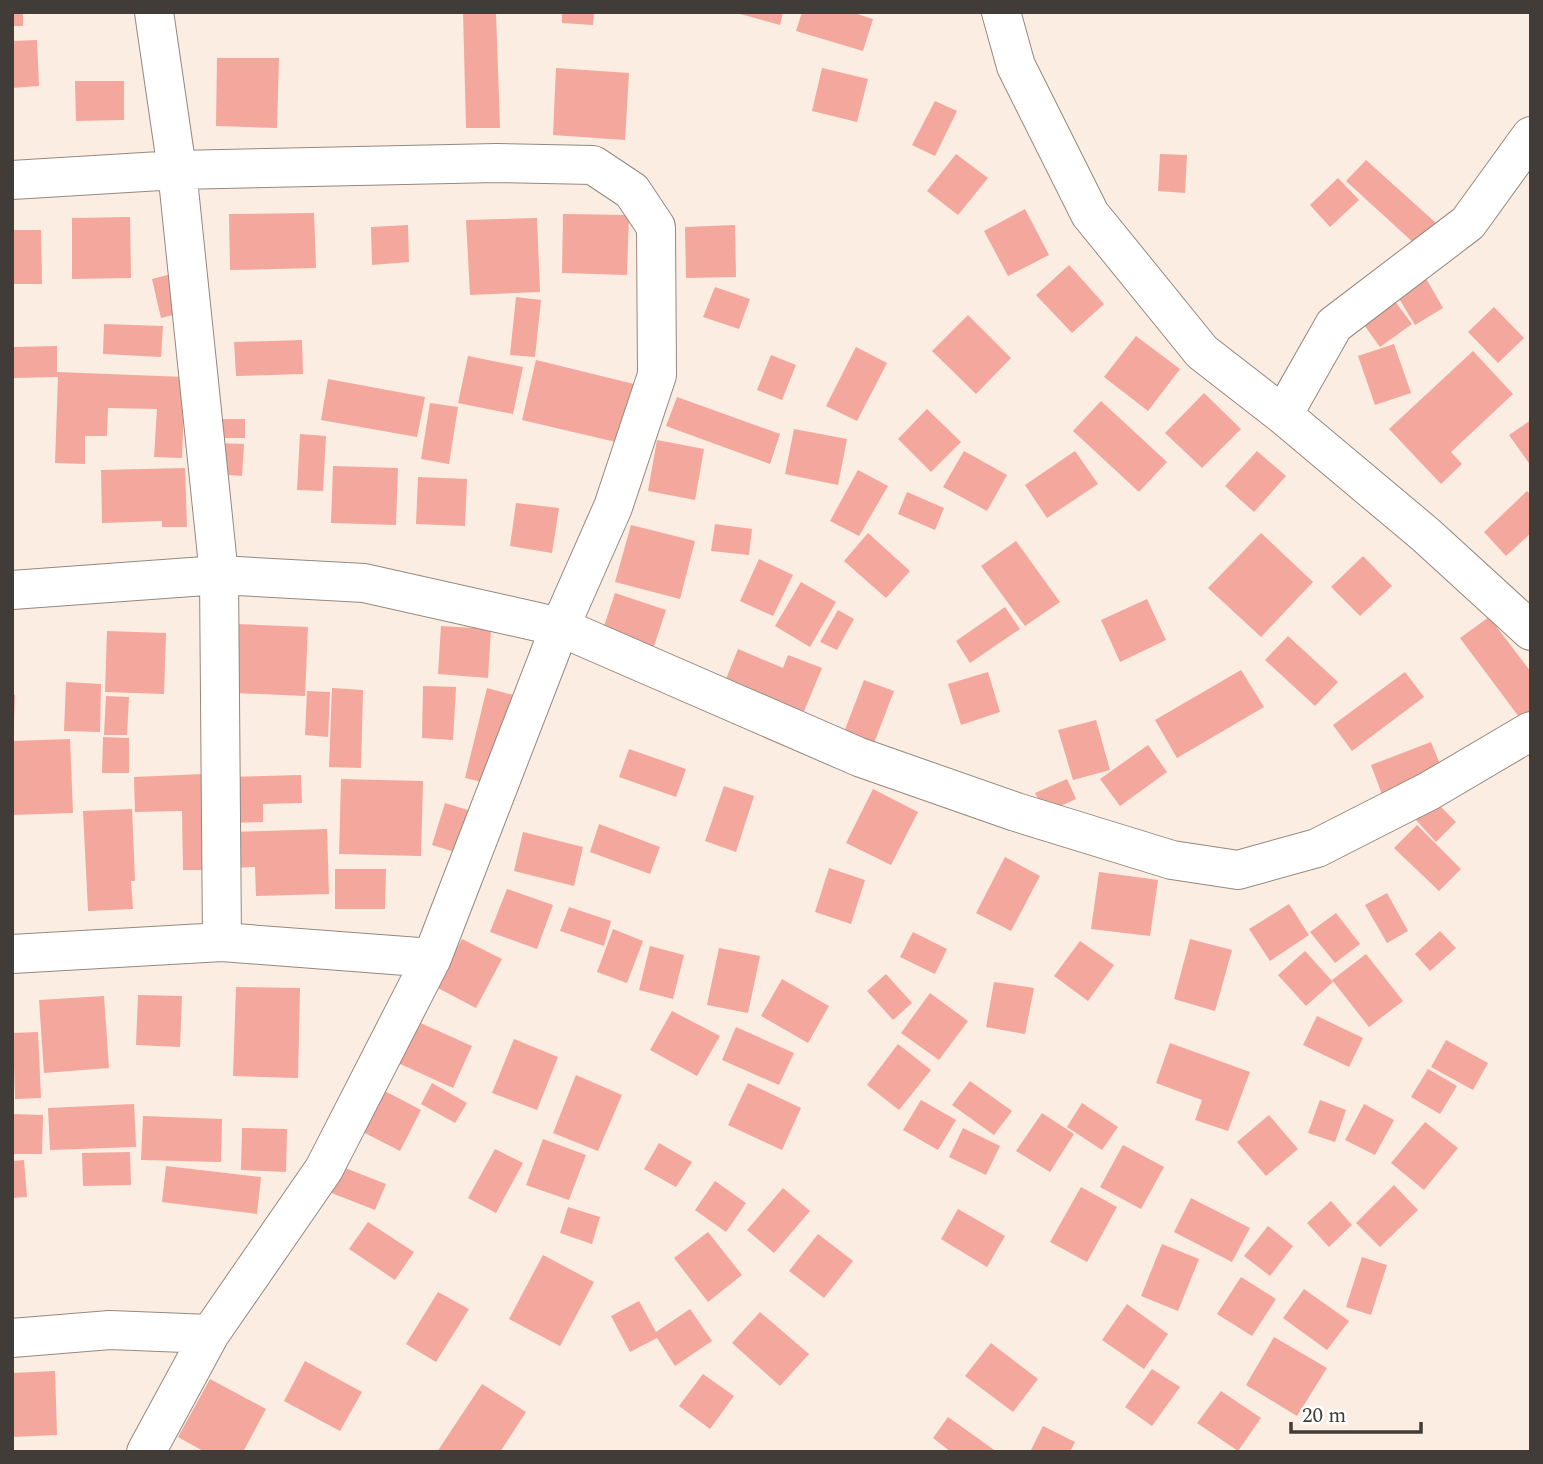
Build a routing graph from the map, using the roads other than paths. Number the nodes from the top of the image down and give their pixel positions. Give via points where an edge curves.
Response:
1 (154, 12) edge
2 (1001, 12) edge
3 (1531, 136) edge
4 (177, 170) junction
5 (12, 180) edge
6 (1283, 415) junction
7 (219, 575) junction
8 (12, 590) edge
9 (560, 627) junction
10 (1531, 631) edge
11 (1531, 731) edge
12 (222, 942) junction
13 (12, 954) edge
14 (432, 958) junction
15 (210, 1334) junction
16 (12, 1338) edge
17 (146, 1452) edge

1 - 4 street
2 - 6 street via 1016,66 1090,214 1202,352
3 - 6 street via 1468,223 1334,325
4 - 5 street
4 - 7 street
4 - 9 street via 593,165 632,191 656,228 657,375 613,507
6 - 10 street
7 - 8 street
7 - 9 street via 364,583
7 - 12 street
9 - 11 street via 859,757 1172,860 1238,870 1317,848 1429,791
9 - 14 street
12 - 13 street
12 - 14 street
14 - 15 street via 324,1169
15 - 16 street via 110,1330
15 - 17 street

